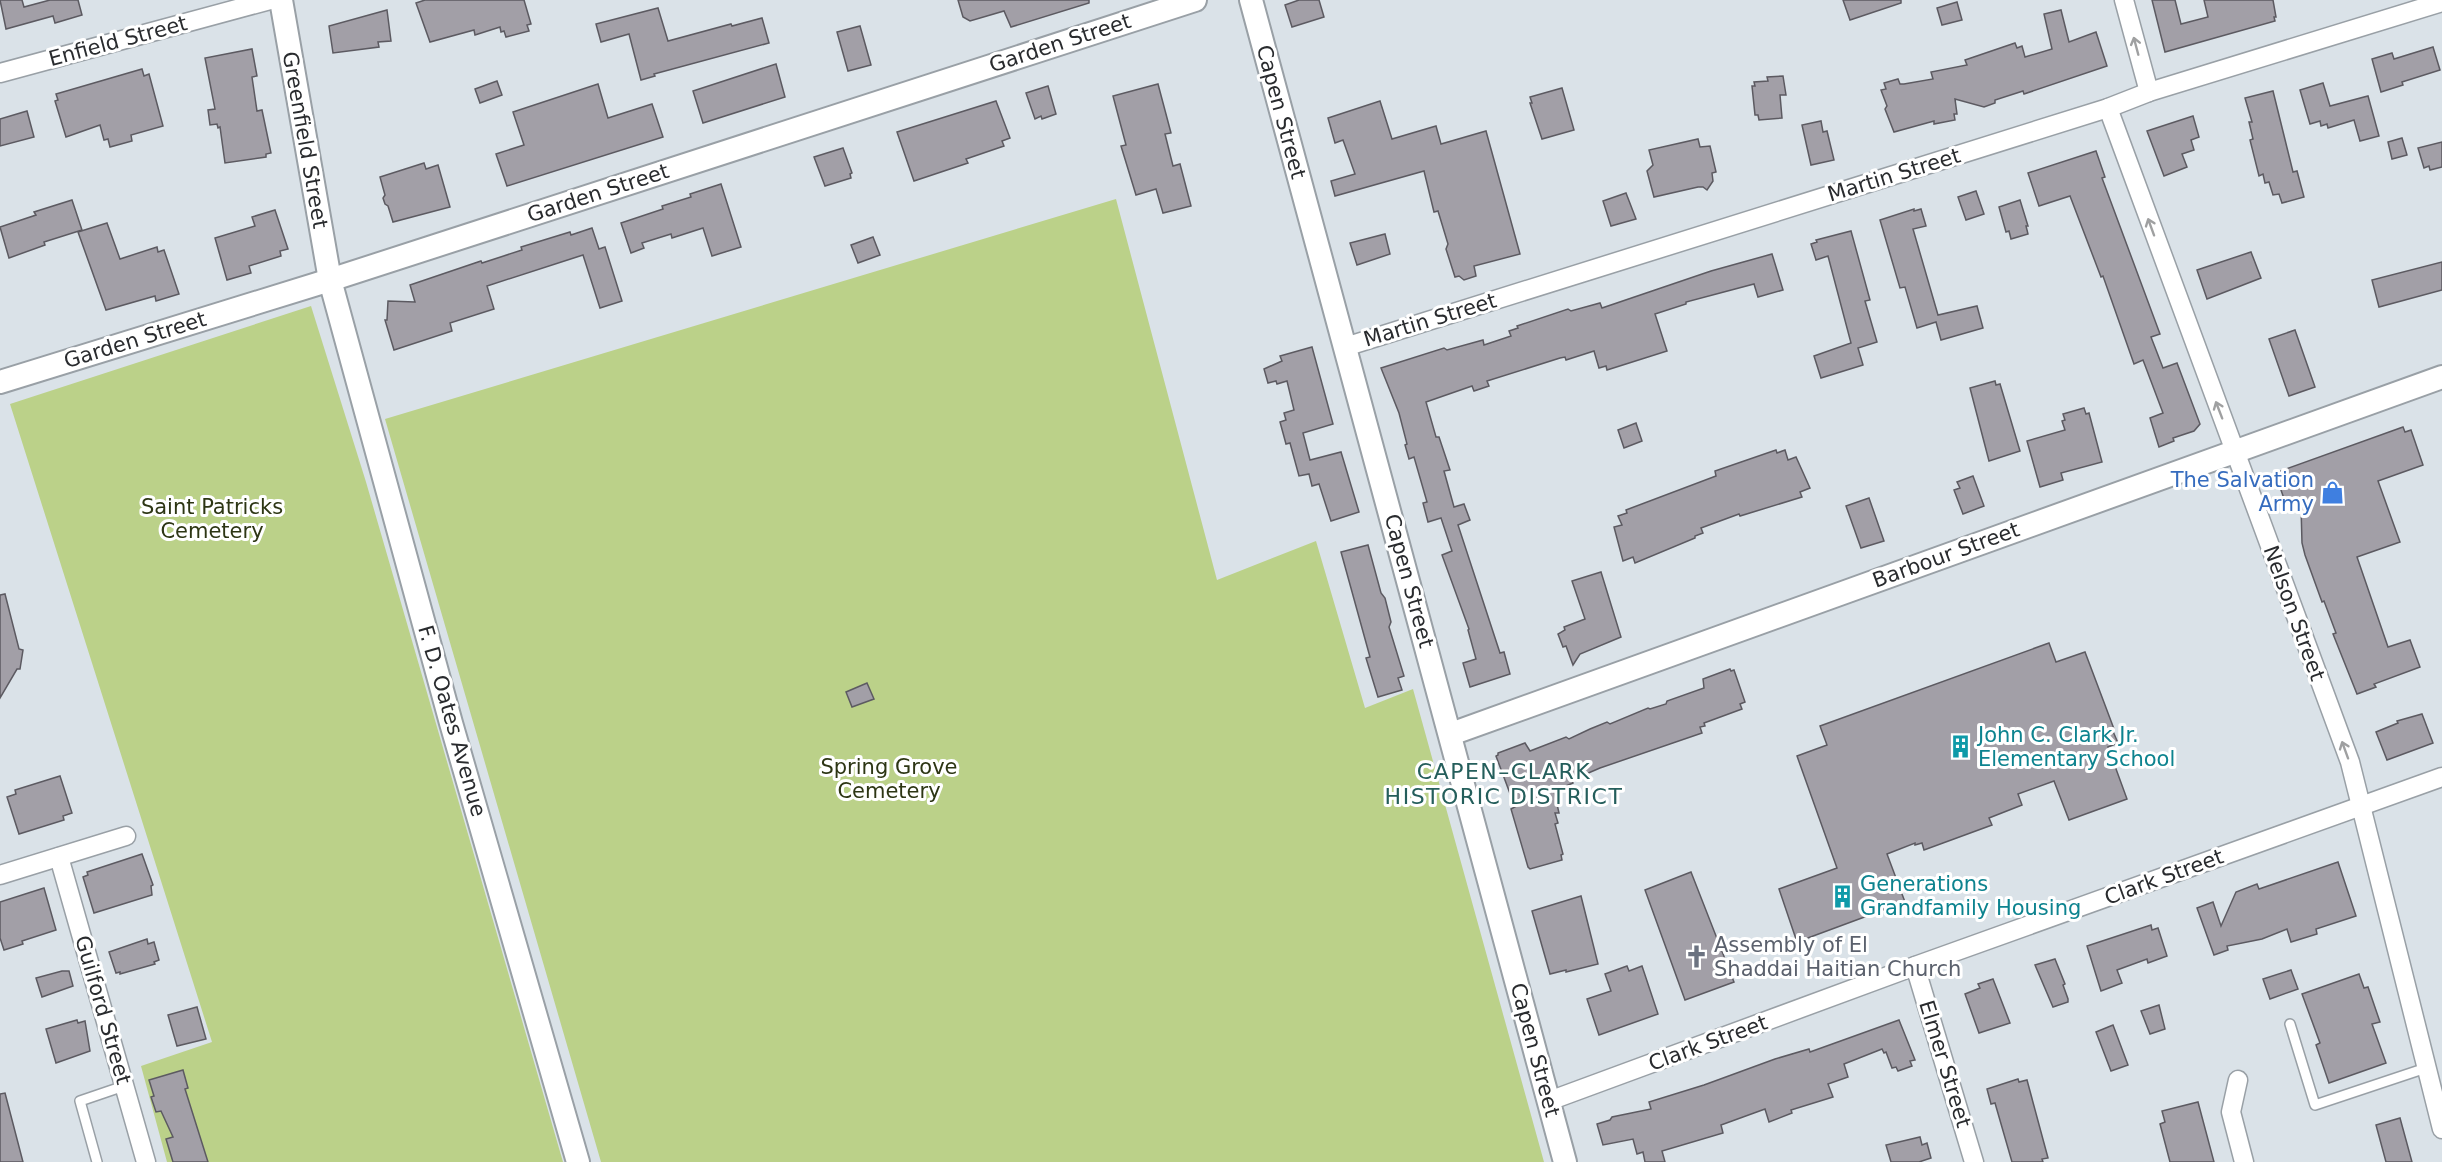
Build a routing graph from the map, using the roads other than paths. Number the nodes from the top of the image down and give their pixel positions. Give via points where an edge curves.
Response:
1 (270, 0) edge
2 (280, 0) edge
3 (1195, 0) edge
4 (1251, 0) edge
5 (2124, 0) edge
6 (2442, 2) edge
7 (0, 73) edge
8 (2149, 92) junction
9 (2108, 108) junction
10 (330, 280) junction
11 (1345, 347) junction
12 (2442, 377) edge
13 (0, 382) edge
14 (2235, 452) junction
15 (1451, 734) junction
16 (2442, 777) edge
17 (2360, 807) junction
18 (126, 836) dead end
19 (59, 857) junction
20 (0, 875) edge
21 (1915, 966) junction
22 (2290, 1024) dead end
23 (2433, 1076) edge
24 (2238, 1080) dead end
25 (124, 1086) junction
26 (1549, 1101) junction
27 (2442, 1129) edge
28 (97, 1162) edge
29 (146, 1162) edge
30 (578, 1162) edge
31 (1565, 1162) edge
32 (1974, 1162) edge
33 (2244, 1162) edge

1 - 7 street, Enfield Street
2 - 10 street, Greenfield Street
3 - 10 street, Garden Street
4 - 11 street, Capen Street
8 -> 5 street
6 - 8 street, Martin Street
8 - 9 street, Martin Street
9 - 11 street, Martin Street
14 -> 9 street, Nelson Street
10 - 13 street, Garden Street
10 - 30 street, F. D. Oates Avenue
11 - 15 street, Capen Street
12 - 14 street, Barbour Street
14 - 15 street, Barbour Street
17 -> 14 street, Nelson Street via 2349,762
15 - 26 street, Capen Street
16 - 17 street, Clark Street
17 - 21 street, Clark Street
17 - 23 street, Nelson Street
18 - 19 street
19 - 20 street
19 - 25 street, Guilford Street
21 - 26 street, Clark Street
21 - 32 street, Elmer Street
22 - 23 lane via 2315,1105
23 - 27 street, Nelson Street
24 - 33 street via 2231,1112
25 - 28 lane via 80,1101
25 - 29 street, Guilford Street
26 - 31 street, Capen Street

